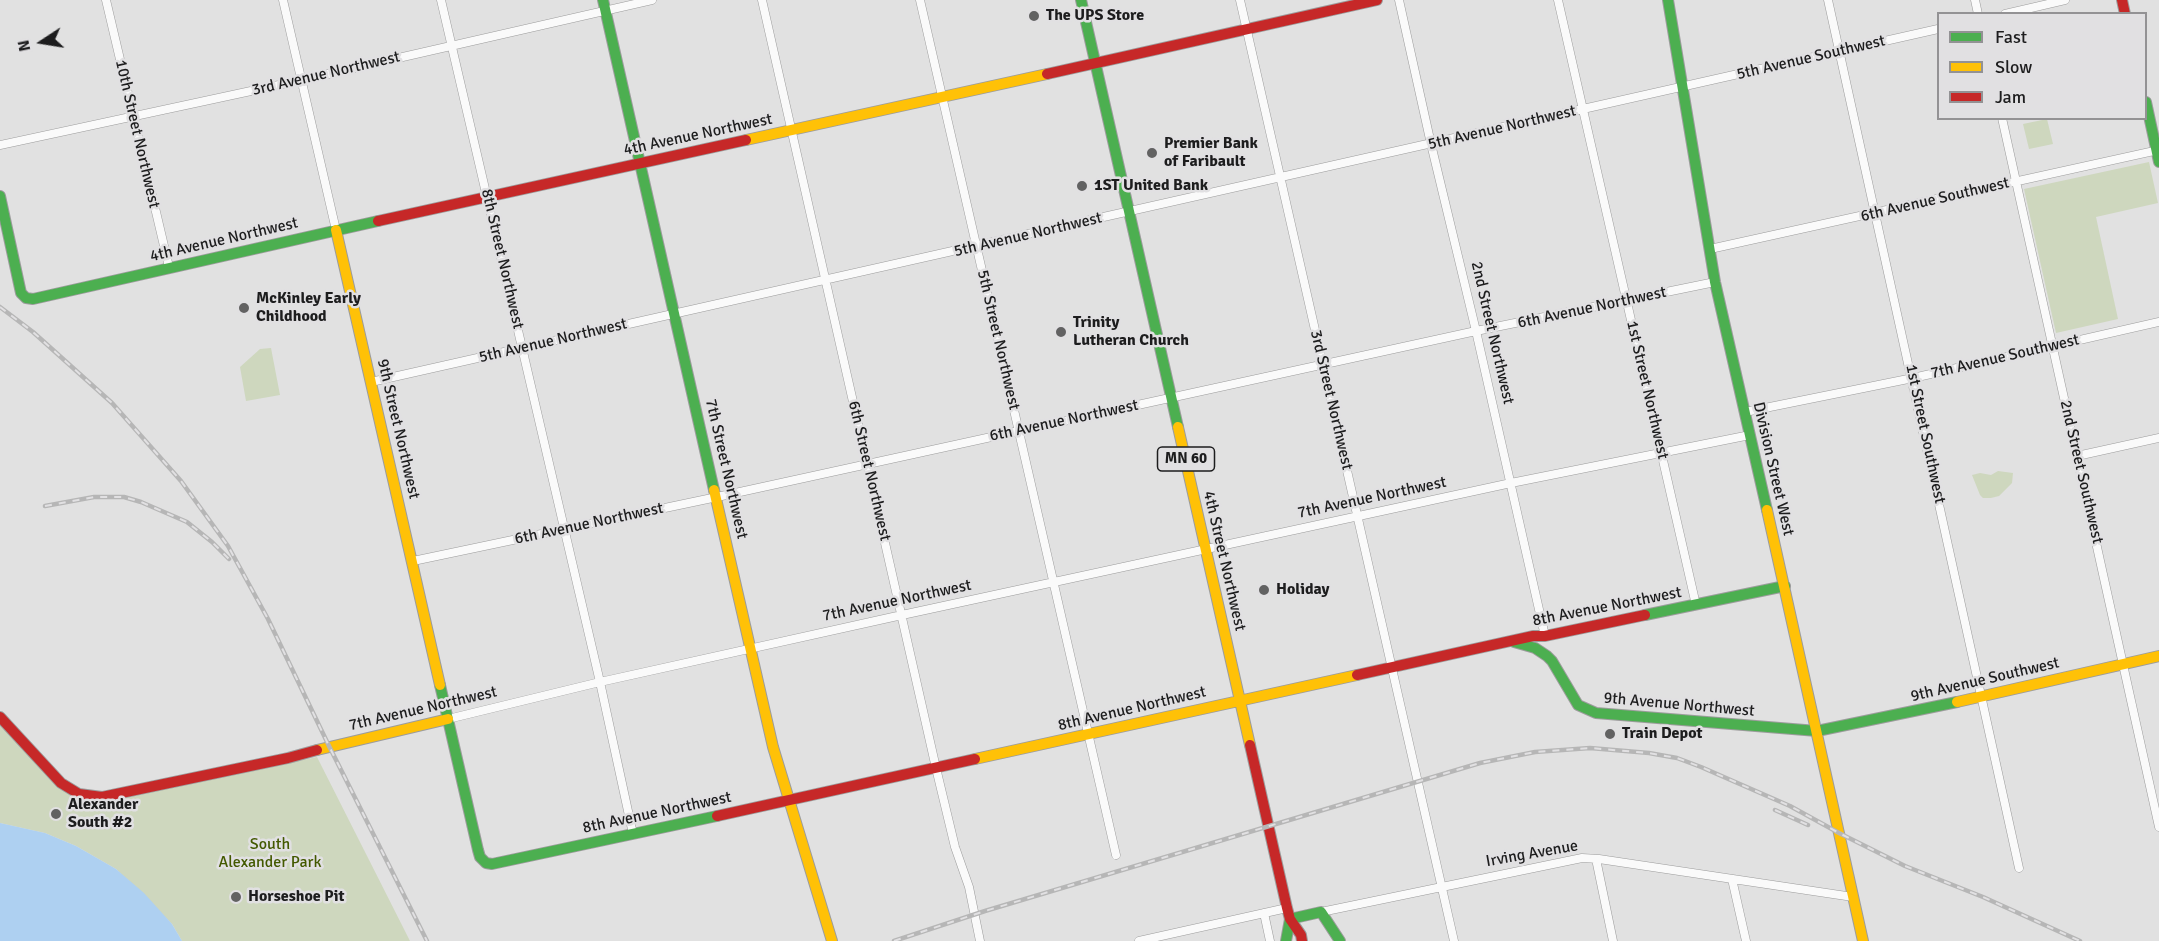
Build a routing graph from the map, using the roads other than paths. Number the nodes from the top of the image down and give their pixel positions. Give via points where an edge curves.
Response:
1 (106, 0) edge
2 (283, 0) edge
3 (441, 0) edge
4 (652, 0) edge
5 (762, 0) edge
6 (920, 0) edge
7 (1081, 0) edge
8 (1240, 0) edge
9 (1377, 0) edge
10 (1399, 0) edge
11 (1558, 0) edge
12 (1668, 0) edge
13 (1828, 0) edge
14 (2065, 0) edge
15 (604, 5) edge
16 (2014, 12) edge
17 (1246, 28) junction
18 (1937, 29) edge
19 (452, 46) junction
20 (1839, 51) junction
21 (1095, 62) junction
22 (302, 80) junction
23 (1684, 87) junction
24 (942, 98) junction
25 (1583, 109) junction
26 (2147, 109) edge
27 (133, 116) junction
28 (2002, 120) edge
29 (792, 130) junction
30 (1431, 144) junction
31 (0, 145) edge
32 (2158, 150) edge
33 (640, 162) junction
34 (2159, 162) edge
35 (1280, 178) junction
36 (2016, 181) junction
37 (0, 196) edge
38 (488, 197) junction
39 (1130, 212) junction
40 (1876, 213) junction
41 (336, 230) junction
42 (977, 246) junction
43 (1710, 249) junction
44 (169, 267) junction
45 (826, 281) junction
46 (1716, 282) junction
47 (1626, 302) junction
48 (675, 313) junction
49 (2159, 322) edge
50 (1476, 331) junction
51 (2052, 345) junction
52 (523, 349) junction
53 (1323, 365) junction
54 (1913, 378) junction
55 (371, 382) junction
56 (1172, 398) junction
57 (1745, 412) junction
58 (1019, 431) junction
59 (1750, 435) junction
60 (2159, 438) edge
61 (1662, 453) junction
62 (2077, 456) junction
63 (867, 464) junction
64 (1511, 483) junction
65 (717, 497) junction
66 (1357, 516) junction
67 (564, 529) junction
68 (1206, 549) junction
69 (413, 561) junction
70 (1054, 582) junction
71 (1785, 586) junction
72 (1696, 605) junction
73 (902, 615) junction
74 (1545, 636) junction
75 (1511, 641) junction
76 (751, 648) junction
77 (2159, 656) edge
78 (2124, 663) junction
79 (1392, 667) junction
80 (1558, 672) junction
81 (600, 682) junction
82 (1983, 695) junction
83 (1241, 700) junction
84 (0, 717) edge
85 (448, 719) junction
86 (1817, 731) junction
87 (1089, 734) junction
88 (936, 768) junction
89 (788, 800) junction
90 (2159, 827) edge
91 (633, 834) junction
92 (1116, 855) dead end
93 (1596, 859) junction
94 (486, 863) joint
95 (2019, 868) dead end
96 (1732, 879) junction
97 (1442, 886) junction
98 (1853, 897) junction
99 (1321, 912) junction
100 (1264, 913) junction
101 (1289, 913) junction
102 (832, 941) edge
103 (980, 941) edge
104 (1139, 941) edge
105 (1270, 941) edge
106 (1286, 941) edge
107 (1302, 941) edge
108 (1340, 941) edge
109 (1454, 941) edge
110 (1613, 941) edge
111 (1746, 941) edge
112 (1863, 941) edge

1 - 27 street, 10th Street Northwest
2 - 22 street, 9th Street Northwest
3 - 19 street, 8th Street Northwest
4 - 15 street, 3rd Avenue Northwest
5 - 29 street, 6th Street Northwest
6 - 24 street, 5th Street Northwest
7 - 21 street, 4th Street Northwest / MN 60
8 - 17 street, 3rd Street Northwest
9 - 17 street, 4th Avenue Northwest
10 - 30 street, 2nd Street Northwest
11 - 25 street, 1st Street Northwest
12 - 23 street, Division Street West
13 - 20 street, 1st Street Southwest
14 - 16 street
15 - 19 street, 3rd Avenue Northwest
15 - 33 street, 7th Street Northwest
17 - 21 street, 4th Avenue Northwest
17 - 35 street, 3rd Street Northwest
18 - 20 street, 5th Avenue Southwest
19 - 22 street, 3rd Avenue Northwest
19 - 38 street, 8th Street Northwest
20 - 23 street, 5th Avenue Southwest
20 - 40 street, 1st Street Southwest
21 - 24 street, 4th Avenue Northwest
21 - 39 street, 4th Street Northwest / MN 60
22 - 27 street, 3rd Avenue Northwest
22 - 41 street, 9th Street Northwest
23 - 25 street, 5th Avenue Northwest
23 - 43 street, Division Street West
24 - 29 street, 4th Avenue Northwest
24 - 42 street, 5th Street Northwest
25 - 30 street, 5th Avenue Northwest
25 - 47 street, 1st Street Northwest
26 - 32 street
27 - 31 street, 3rd Avenue Northwest
27 - 44 street, 10th Street Northwest
28 - 36 street, 2nd Street Southwest
29 - 33 street, 4th Avenue Northwest
29 - 45 street, 6th Street Northwest
30 - 35 street, 5th Avenue Northwest
30 - 50 street, 2nd Street Northwest
32 - 34 street
32 - 36 street, 6th Avenue Southwest
33 - 38 street, 4th Avenue Northwest
33 - 48 street, 7th Street Northwest
35 - 39 street, 5th Avenue Northwest
35 - 53 street, 3rd Street Northwest
36 - 40 street, 6th Avenue Southwest
36 - 51 street, 2nd Street Southwest
37 - 44 street, 4th Avenue Northwest via 21,293 26,298
38 - 41 street, 4th Avenue Northwest
38 - 52 street, 8th Street Northwest
39 - 42 street, 5th Avenue Northwest
39 - 56 street, 4th Street Northwest / MN 60
40 - 43 street, 6th Avenue Southwest
40 - 54 street, 1st Street Southwest
41 - 44 street, 4th Avenue Northwest
41 - 55 street, 9th Street Northwest
42 - 45 street, 5th Avenue Northwest
42 - 58 street, 5th Street Northwest
43 - 46 street, Division Street West
45 - 48 street, 5th Avenue Northwest
45 - 63 street, 6th Street Northwest
46 - 47 street, 6th Avenue Northwest
46 - 57 street, Division Street West
47 - 50 street, 6th Avenue Northwest
47 - 61 street, 1st Street Northwest
48 - 52 street, 5th Avenue Northwest
48 - 65 street, 7th Street Northwest
49 - 51 street, 7th Avenue Southwest
50 - 53 street, 6th Avenue Northwest
50 - 64 street, 2nd Street Northwest
51 - 54 street, 7th Avenue Southwest
51 - 62 street, 2nd Street Southwest
52 - 55 street, 5th Avenue Northwest
52 - 67 street, 8th Street Northwest
53 - 56 street, 6th Avenue Northwest
53 - 66 street, 3rd Street Northwest
54 - 57 street, 7th Avenue Southwest
54 - 82 street, 1st Street Southwest
55 - 69 street, 9th Street Northwest
56 - 58 street, 6th Avenue Northwest
56 - 68 street, 4th Street Northwest / MN 60
57 - 59 street, Division Street West
58 - 63 street, 6th Avenue Northwest
58 - 70 street, 5th Street Northwest
59 - 61 street, 7th Avenue Northwest
59 - 71 street, Division Street West
60 - 62 street
61 - 64 street, 7th Avenue Northwest
61 - 72 street, 1st Street Northwest
62 - 78 street, 2nd Street Southwest
63 - 65 street, 6th Avenue Northwest
63 - 73 street, 6th Street Northwest
64 - 66 street, 7th Avenue Northwest
64 - 74 street, 2nd Street Northwest
65 - 67 street, 6th Avenue Northwest
65 - 76 street, 7th Street Northwest
66 - 68 street, 7th Avenue Northwest
66 - 79 street, 3rd Street Northwest
67 - 69 street, 6th Avenue Northwest
67 - 81 street, 8th Street Northwest
68 - 70 street, 7th Avenue Northwest
68 - 83 street, 4th Street Northwest / MN 60
69 - 85 street, 9th Street Northwest
70 - 73 street, 7th Avenue Northwest
70 - 87 street, 5th Street Northwest
71 - 72 street, 8th Avenue Northwest
71 - 86 street, Division Street West
72 - 74 street, 8th Avenue Northwest
73 - 76 street, 7th Avenue Northwest
73 - 88 street, 6th Street Northwest
74 - 75 street, 8th Avenue Northwest
74 - 80 street, 2nd Street Northwest
75 - 79 street, 8th Avenue Northwest
75 - 80 street via 1541,651
76 - 81 street, 7th Avenue Northwest
76 - 89 street, 7th Street Northwest
77 - 78 street, 9th Avenue Southwest
78 - 82 street, 9th Avenue Southwest
78 - 90 street, 2nd Street Southwest
79 - 83 street, 8th Avenue Northwest
79 - 97 street, 3rd Street Northwest
80 - 86 street, 9th Avenue Northwest via 1578,705 1596,713
81 - 85 street, 7th Avenue Northwest
81 - 91 street, 8th Street Northwest
82 - 86 street, 9th Avenue Southwest
82 - 95 street, 1st Street Southwest
83 - 87 street, 8th Avenue Northwest
83 - 101 street, 4th Street Northwest / MN 60
84 - 85 street, 7th Avenue Northwest via 57,779 79,794 95,797 288,758
85 - 94 street, 9th Street Northwest via 478,850
86 - 98 street, Division Street West
87 - 88 street, 8th Avenue Northwest
87 - 92 street, 5th Street Northwest
88 - 89 street, 8th Avenue Northwest
88 - 103 street, 6th Street Northwest
89 - 91 street, 8th Avenue Northwest
89 - 102 street, 7th Street Northwest
91 - 94 street, 8th Avenue Northwest
93 - 96 street, Irving Avenue
93 - 97 street, Irving Avenue via 1568,860
93 - 110 street
96 - 98 street, Irving Avenue
96 - 111 street
97 - 99 street, Irving Avenue
97 - 109 street, 3rd Street Northwest
98 - 112 street, Division Street West
99 - 101 street, Irving Avenue
99 - 108 street
100 - 101 street, Irving Avenue
100 - 104 street, Irving Avenue
100 - 105 street
101 - 106 street, MN 60
101 - 107 street, MN 60

